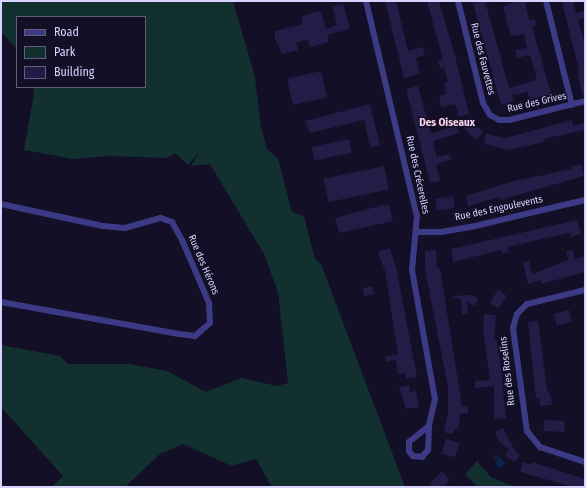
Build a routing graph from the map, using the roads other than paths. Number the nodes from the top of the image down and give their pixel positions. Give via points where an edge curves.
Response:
1 (366, 1) edge
2 (458, 1) edge
3 (546, 1) edge
4 (585, 102) edge
5 (572, 105) junction
6 (494, 118) joint
7 (585, 200) edge
8 (1, 204) edge
9 (416, 232) junction
10 (585, 290) edge
11 (1, 302) edge
12 (429, 426) junction
13 (585, 462) edge

1 - 9 street, Rue des Crécerelles via 414,199
2 - 6 street, Rue des Fauvettes via 483,103
3 - 5 street
4 - 5 street, Rue des Grives
5 - 6 street, Rue des Grives via 509,120
7 - 9 street, Rue des Engoulevents via 475,226 441,232
8 - 11 street, Rue des Hérons via 103,226 125,228 161,218 172,222 209,303 210,323 195,336
9 - 12 street, Rue des Crécerelles via 412,276 435,399
10 - 13 street, Rue des Roselins via 527,304 517,314 513,328 527,432 540,447
12 - 12 street, Rue des Crécerelles via 409,442 408,451 413,456 422,456 428,450

